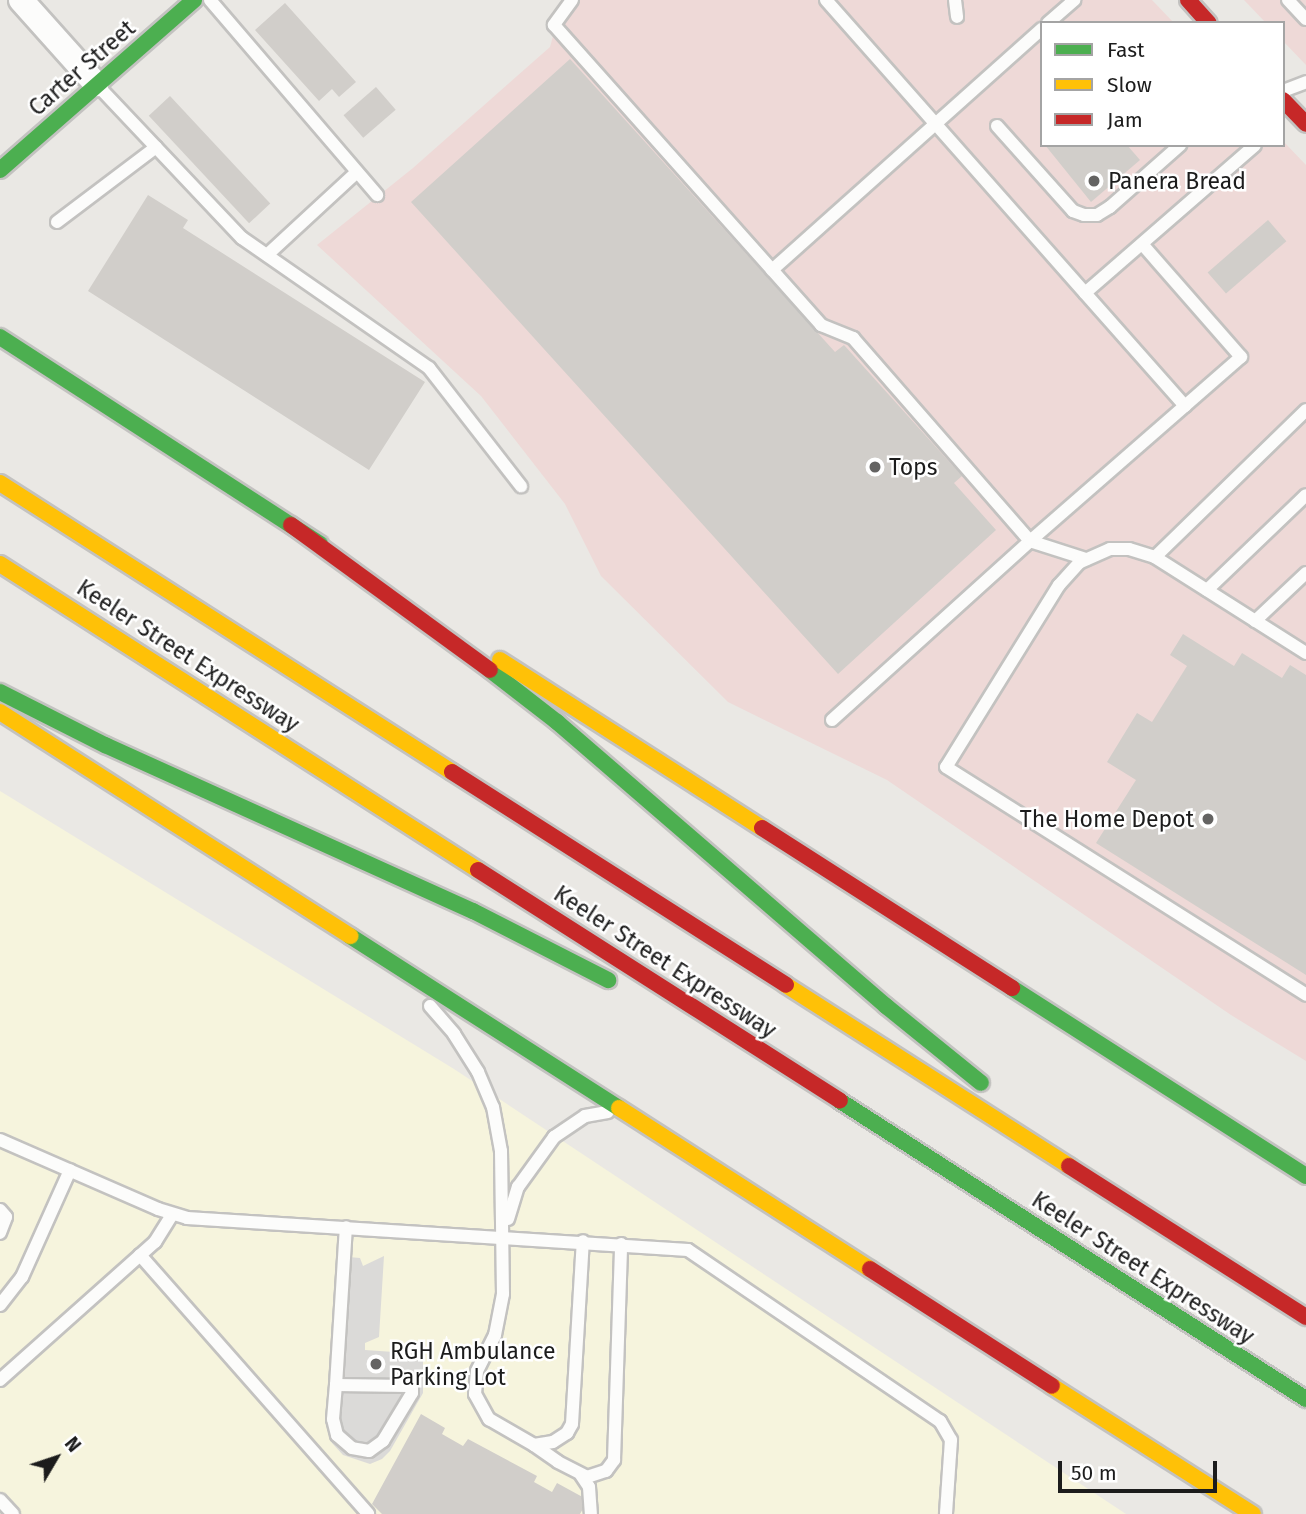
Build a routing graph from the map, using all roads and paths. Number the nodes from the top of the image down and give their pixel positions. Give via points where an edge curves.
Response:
1 (21, 0) edge
2 (194, 0) edge
3 (210, 0) edge
4 (572, 0) edge
5 (827, 0) edge
6 (955, 0) edge
7 (1074, 0) edge
8 (1188, 0) edge
9 (1288, 0) edge
10 (957, 17) dead end
11 (1306, 19) edge
12 (1050, 21) edge
13 (1207, 21) edge
14 (1040, 31) edge
15 (1306, 82) edge
16 (96, 84) junction
17 (1285, 90) edge
18 (1287, 111) edge
19 (935, 124) junction
20 (1306, 124) edge
21 (997, 125) dead end
22 (156, 147) junction
23 (1179, 147) edge
24 (1253, 147) edge
25 (0, 170) edge
26 (357, 172) junction
27 (377, 195) dead end
28 (57, 222) dead end
29 (1142, 244) junction
30 (267, 255) junction
31 (772, 270) junction
32 (1086, 293) junction
33 (0, 337) edge
34 (1185, 406) junction
35 (1306, 410) edge
36 (0, 483) edge
37 (521, 486) dead end
38 (1306, 495) edge
39 (291, 525) junction
40 (1030, 541) junction
41 (1155, 557) junction
42 (1086, 559) junction
43 (0, 564) edge
44 (1306, 573) edge
45 (1207, 590) junction
46 (1255, 621) junction
47 (1306, 653) edge
48 (0, 692) edge
49 (0, 712) edge
50 (832, 720) dead end
51 (366, 945) junction
52 (618, 985) dead end
53 (1306, 995) edge
54 (673, 1015) dead end
55 (994, 1092) dead end
56 (643, 1123) junction
57 (1057, 1138) dead end
58 (0, 1140) edge
59 (70, 1170) junction
60 (1306, 1176) edge
61 (0, 1210) edge
62 (172, 1215) junction
63 (1020, 1217) junction
64 (346, 1227) junction
65 (0, 1233) edge
66 (504, 1237) junction
67 (583, 1241) junction
68 (621, 1244) junction
69 (140, 1255) junction
70 (1274, 1296) junction
71 (0, 1305) edge
72 (1306, 1317) edge
73 (0, 1380) edge
74 (335, 1385) junction
75 (1306, 1399) edge
76 (534, 1445) junction
77 (581, 1475) junction
78 (0, 1500) edge
79 (12, 1514) edge
80 (368, 1514) edge
81 (591, 1514) edge
82 (946, 1514) edge
83 (1253, 1514) edge

1 - 16 street
2 - 16 main road, Carter Street
3 - 26 lane
4 - 31 lane via 554,25
5 - 19 lane
6 - 10 lane
7 - 12 lane
8 - 13 main road
9 - 11 lane
14 - 19 lane
15 - 17 lane
16 - 22 lane
16 - 25 main road, Carter Street
18 - 20 main road
19 - 31 lane
19 - 32 lane
21 - 23 lane via 1073,211 1083,215 1097,215 1110,207
22 - 28 lane
22 - 30 lane via 242,238
24 - 29 lane
26 - 27 lane
26 - 30 lane
29 - 32 lane
29 - 34 lane via 1241,357
30 - 37 lane via 429,368
31 - 40 lane via 821,325 853,338
32 - 34 lane
33 - 39 main road
34 - 40 lane
35 - 41 lane
36 - 70 main road, Keeler Street Expressway
38 - 45 lane
39 - 55 main road via 548,715 886,1006
39 - 60 main road
40 - 42 lane
40 - 50 lane
41 - 42 lane via 1110,549
41 - 45 lane
42 - 53 lane via 1059,585 946,767
43 - 63 main road, Keeler Street Expressway
44 - 46 lane
45 - 46 lane
46 - 47 lane
48 - 52 main road via 105,745 473,911
49 - 51 main road
51 - 56 main road
51 - 66 lane via 444,1021 485,1086 502,1151
54 - 63 main road
56 - 66 lane via 603,1112 585,1116 560,1131 518,1187
56 - 83 main road
57 - 70 main road
58 - 59 lane
59 - 62 lane
59 - 71 lane via 22,1278
61 - 65 lane via 6,1217
62 - 64 lane
62 - 69 lane via 160,1237
63 - 75 main road, Keeler Street Expressway
64 - 66 lane
64 - 74 lane
66 - 67 lane
66 - 76 lane via 501,1316 477,1371 475,1394 489,1419
67 - 68 lane
67 - 76 lane via 572,1424 553,1442
68 - 77 lane via 611,1466 593,1476
68 - 82 lane via 694,1253 932,1414 951,1440
69 - 73 lane
69 - 80 lane
70 - 72 main road, Keeler Street Expressway
74 - 74 lane via 337,1435 352,1448 369,1451 383,1441 412,1393 408,1386
76 - 77 lane
77 - 81 lane via 589,1488
78 - 79 lane

